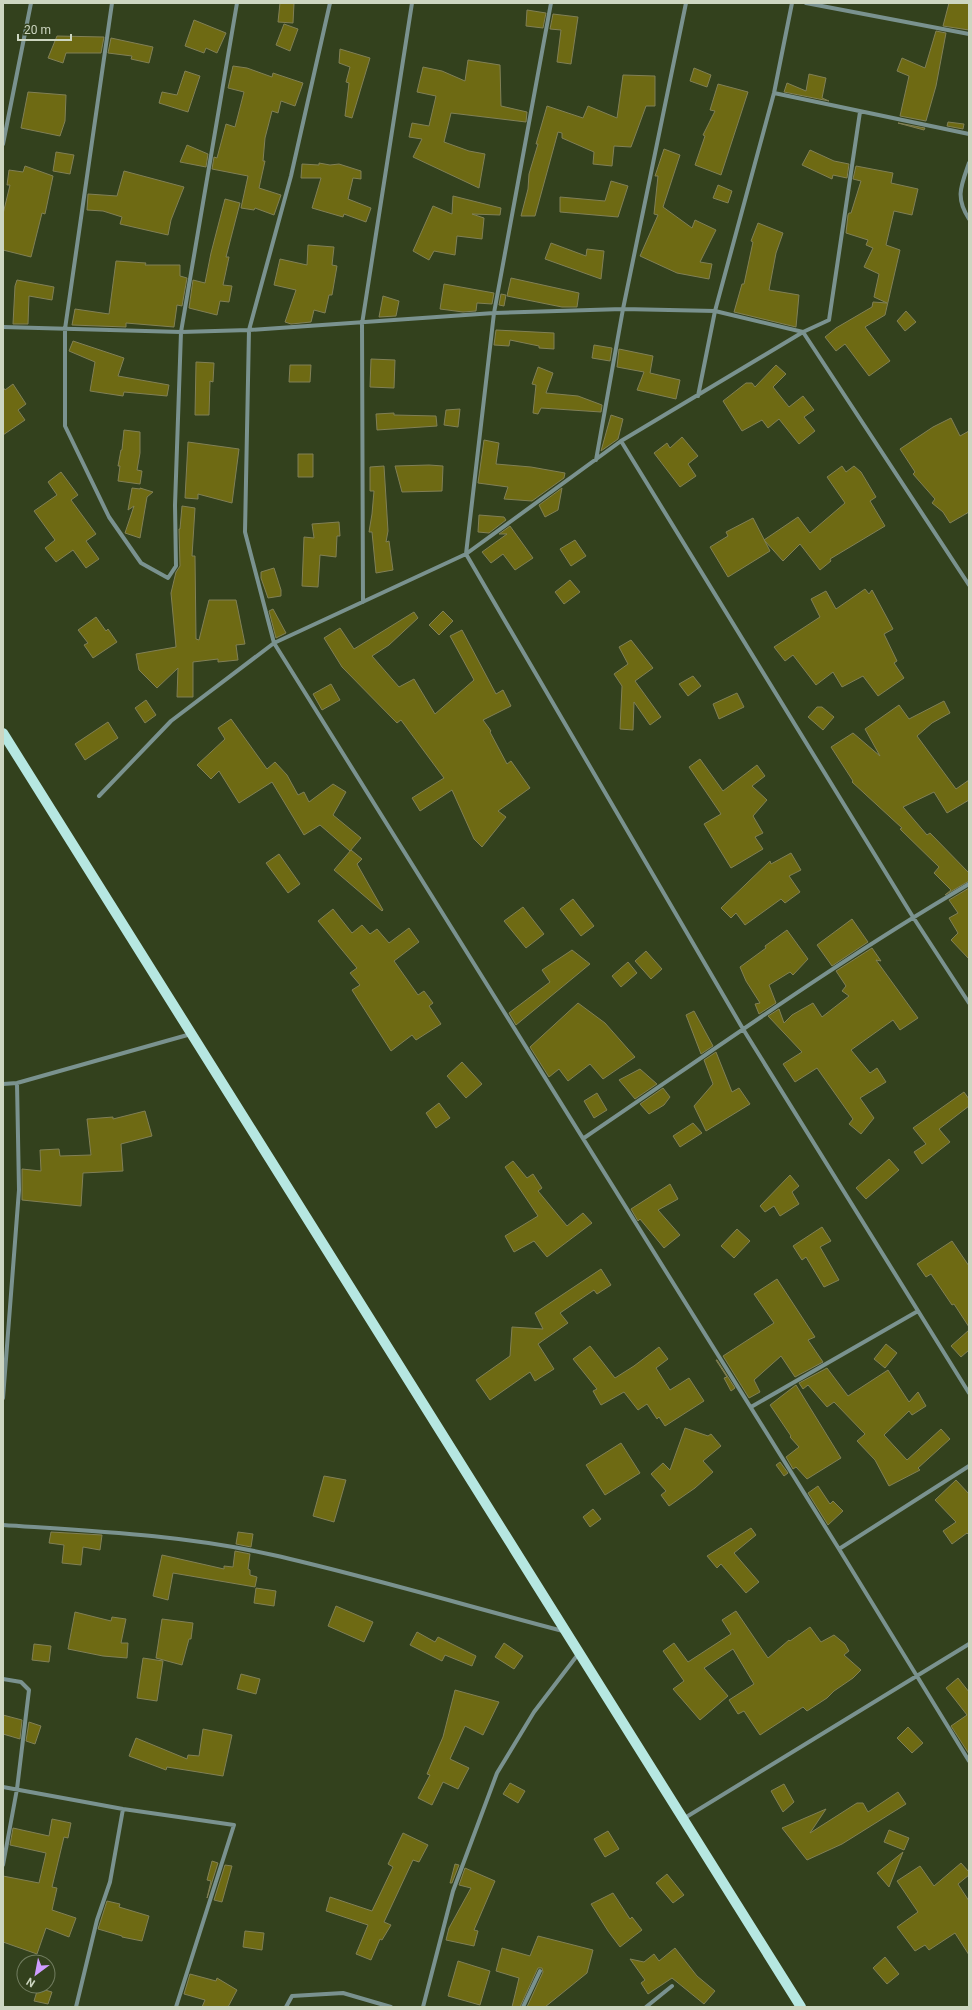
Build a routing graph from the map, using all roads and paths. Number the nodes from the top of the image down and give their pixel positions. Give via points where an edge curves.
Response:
1 (32, 3) edge
2 (112, 3) edge
3 (237, 3) edge
4 (330, 3) edge
5 (412, 3) edge
6 (551, 3) edge
7 (686, 3) edge
8 (792, 3) edge
9 (806, 3) edge
10 (969, 34) edge
11 (774, 93) junction
12 (860, 112) junction
13 (969, 134) edge
14 (3, 144) edge
15 (969, 163) edge
16 (969, 219) edge
17 (623, 309) junction
18 (716, 311) junction
19 (494, 313) junction
20 (362, 324) junction
21 (3, 327) edge
22 (64, 329) junction
23 (249, 330) junction
24 (181, 332) junction
25 (803, 332) junction
26 (698, 396) junction
27 (621, 441) junction
28 (596, 461) junction
29 (466, 554) junction
30 (969, 585) edge
31 (363, 602) junction
32 (274, 643) junction
33 (3, 733) edge
34 (99, 796) dead end
35 (969, 884) edge
36 (913, 917) junction
37 (969, 1003) edge
38 (743, 1029) junction
39 (191, 1034) junction
40 (17, 1083) junction
41 (3, 1084) edge
42 (584, 1138) junction
43 (918, 1311) junction
44 (969, 1393) edge
45 (3, 1398) edge
46 (751, 1407) junction
47 (969, 1466) edge
48 (3, 1525) edge
49 (840, 1549) junction
50 (565, 1631) junction
51 (969, 1644) edge
52 (579, 1653) junction
53 (917, 1674) junction
54 (3, 1679) edge
55 (969, 1761) edge
56 (3, 1787) edge
57 (18, 1790) junction
58 (123, 1809) junction
59 (683, 1819) junction
60 (3, 1865) edge
61 (540, 1971) dead end
62 (672, 1986) dead end
63 (76, 2007) edge
64 (176, 2007) edge
65 (286, 2007) edge
66 (391, 2007) edge
67 (423, 2007) edge
68 (523, 2007) edge
69 (646, 2007) edge
70 (801, 2007) edge

1 - 14 street
2 - 22 street
3 - 24 street
4 - 23 street via 291,176
5 - 20 street
6 - 19 street
7 - 17 street
8 - 11 street
9 - 10 street
11 - 12 street
11 - 18 street
12 - 13 street
12 - 25 street via 830,320
15 - 16 street via 959,197
17 - 18 street
17 - 19 street
17 - 28 street
18 - 25 street
18 - 26 street
19 - 20 street
19 - 29 street
20 - 23 street
20 - 31 street
21 - 22 street
22 - 24 street
22 - 24 street via 65,426 109,517 141,563 168,578 176,566 174,506
23 - 24 street
23 - 32 street via 245,532
25 - 26 street
25 - 30 street
26 - 27 street
27 - 28 street
27 - 36 street
28 - 29 street
29 - 31 street
29 - 38 street
31 - 32 street
32 - 34 street via 171,721
32 - 42 street
33 - 39 main road
35 - 36 street
36 - 37 street
36 - 38 street
38 - 42 street
38 - 43 street
39 - 40 street
39 - 50 main road
40 - 41 street
40 - 45 street via 19,1190
42 - 46 street
43 - 44 street
43 - 46 street
46 - 49 street
47 - 49 street
48 - 50 street via 116,1533 196,1542 273,1555
49 - 53 street
50 - 52 main road
51 - 53 street
52 - 59 main road
52 - 67 street via 534,1712 497,1773 452,1892
53 - 55 street
53 - 59 street
54 - 57 street via 21,1682 29,1690
56 - 57 street
57 - 58 street
57 - 60 street
58 - 63 street via 110,1882 97,1920
58 - 64 street via 234,1825
59 - 70 main road
61 - 68 street
62 - 69 street
65 - 66 street via 292,1996 343,1993

